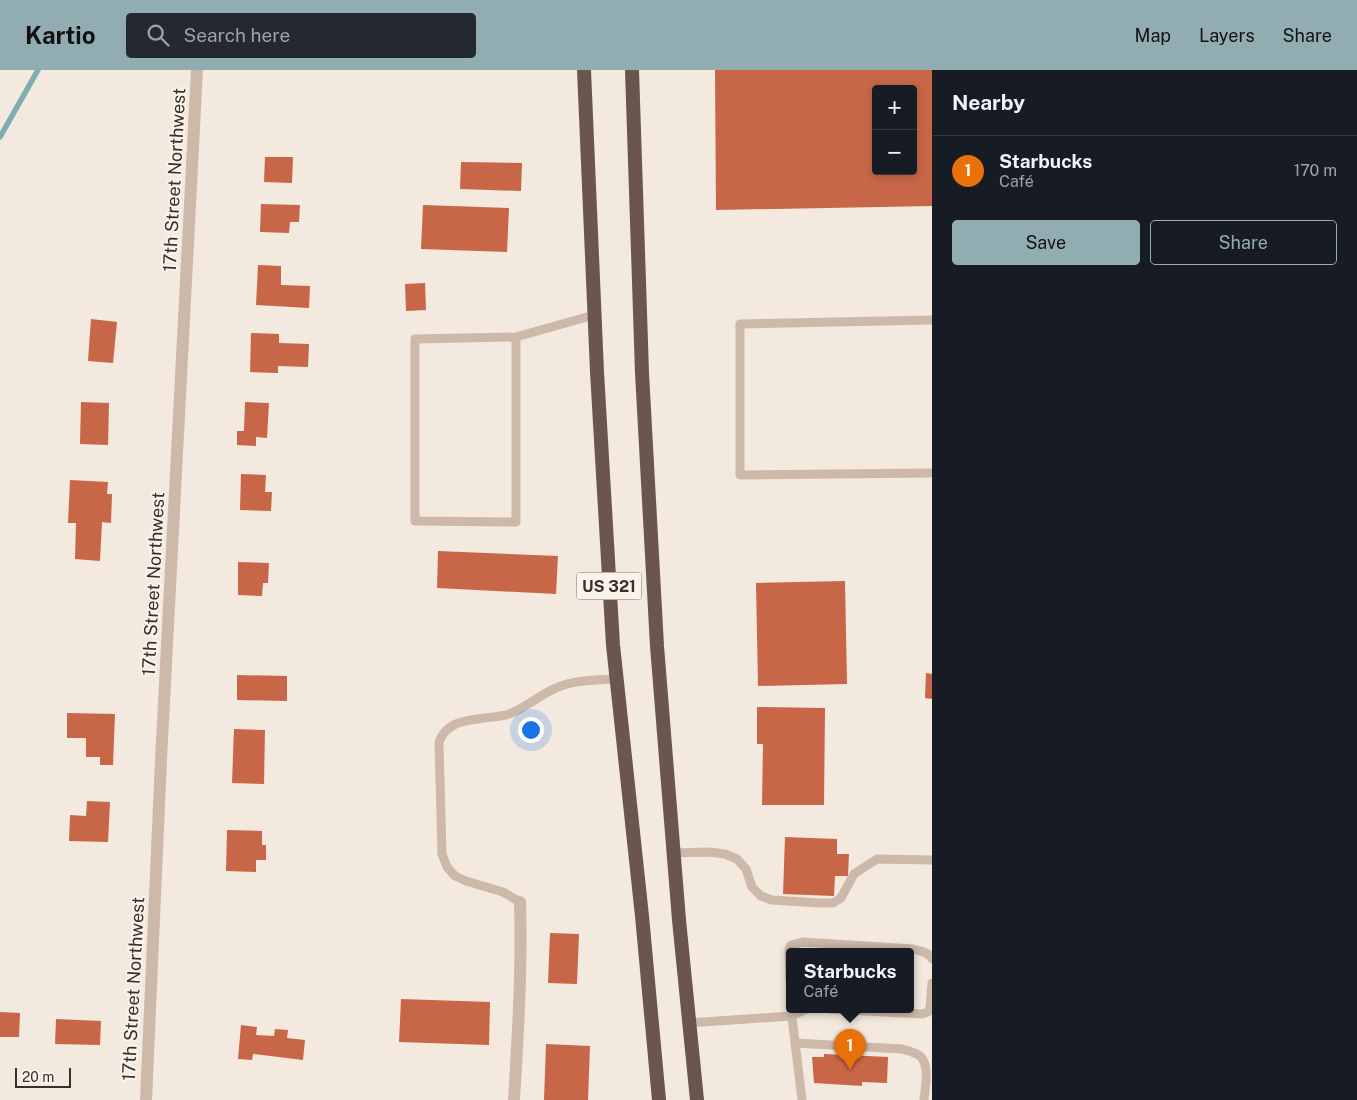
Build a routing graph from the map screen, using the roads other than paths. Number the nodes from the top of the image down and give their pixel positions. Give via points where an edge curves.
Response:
1 (197, 70) edge
2 (584, 70) edge
3 (632, 70) edge
4 (594, 315) junction
5 (932, 320) edge
6 (516, 337) junction
7 (932, 473) edge
8 (616, 678) junction
9 (673, 853) junction
10 (932, 860) edge
11 (520, 902) joint
12 (790, 948) edge
13 (897, 948) edge
14 (914, 949) edge
15 (932, 959) edge
16 (932, 983) edge
17 (791, 1013) edge
18 (903, 1013) edge
19 (689, 1023) junction
20 (795, 1043) junction
21 (146, 1100) edge
22 (514, 1100) edge
23 (659, 1100) edge
24 (697, 1100) edge
25 (802, 1100) edge
26 (924, 1100) edge

1 - 21 street, 17th Street Northwest
2 - 4 highway, US 321
3 - 9 highway, US 321 via 642,382
4 - 6 lane
4 - 8 highway, US 321
5 - 7 lane via 740,324 740,475
6 - 6 lane via 415,338 414,521 516,522
8 - 11 lane via 573,682 533,700 518,711 460,722 441,736 442,854 447,867 454,876 503,892
8 - 23 highway, US 321
9 - 10 lane via 725,854 742,864 752,887 761,896 772,900 820,903 832,903 841,898 854,874 877,859
9 - 19 highway, US 321
11 - 22 street via 520,1013
12 - 13 lane via 803,942
14 - 15 lane via 925,952
16 - 18 lane via 928,1012
17 - 19 lane
17 - 20 lane
19 - 24 highway, US 321
20 - 25 lane
20 - 26 lane via 913,1052 920,1057 926,1071

